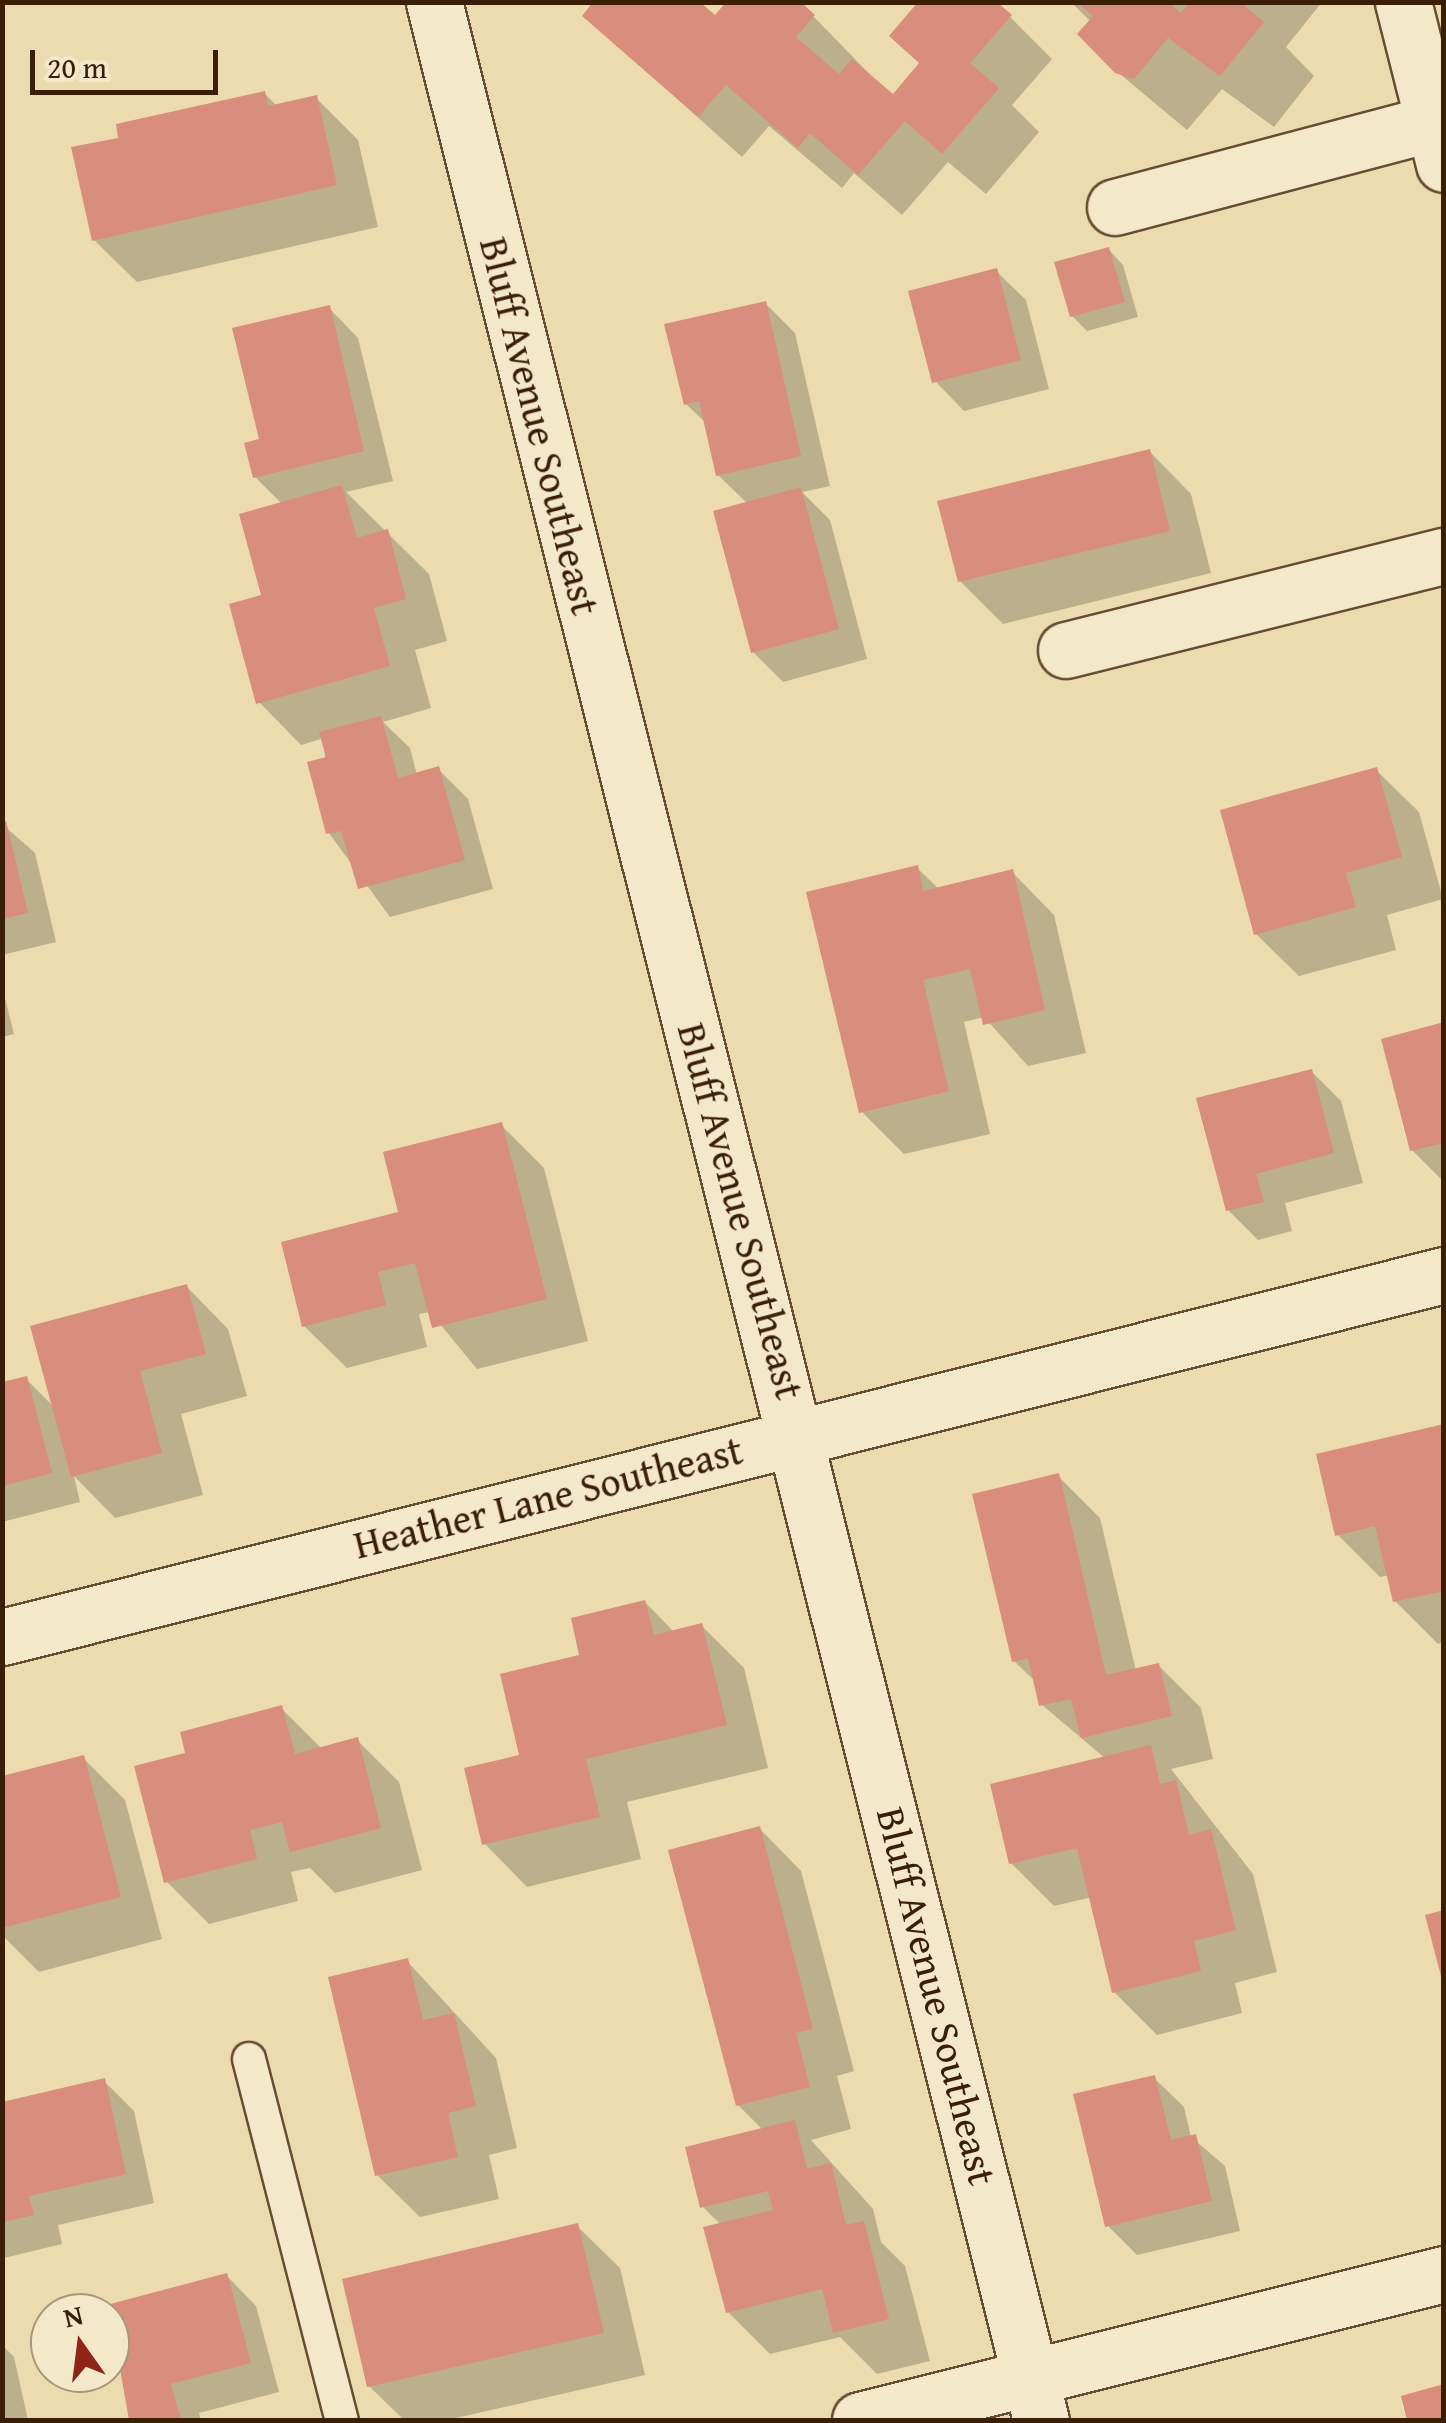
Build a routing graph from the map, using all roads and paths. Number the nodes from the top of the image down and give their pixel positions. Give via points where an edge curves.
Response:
1 (434, 2) edge
2 (1403, 2) edge
3 (1438, 144) edge
4 (1115, 207) dead end
5 (1444, 556) edge
6 (1066, 650) dead end
7 (1444, 1275) edge
8 (799, 1432) junction
9 (2, 1637) edge
10 (249, 2059) dead end
11 (1444, 2274) edge
12 (1036, 2398) edge
13 (342, 2420) edge
14 (860, 2420) edge

1 - 8 street, Bluff Avenue Southeast
2 - 3 street
3 - 4 street
5 - 6 street
7 - 8 street, Heather Lane Southeast
8 - 9 street, Heather Lane Southeast
8 - 12 street, Bluff Avenue Southeast
10 - 13 lane
11 - 12 street
12 - 14 street

